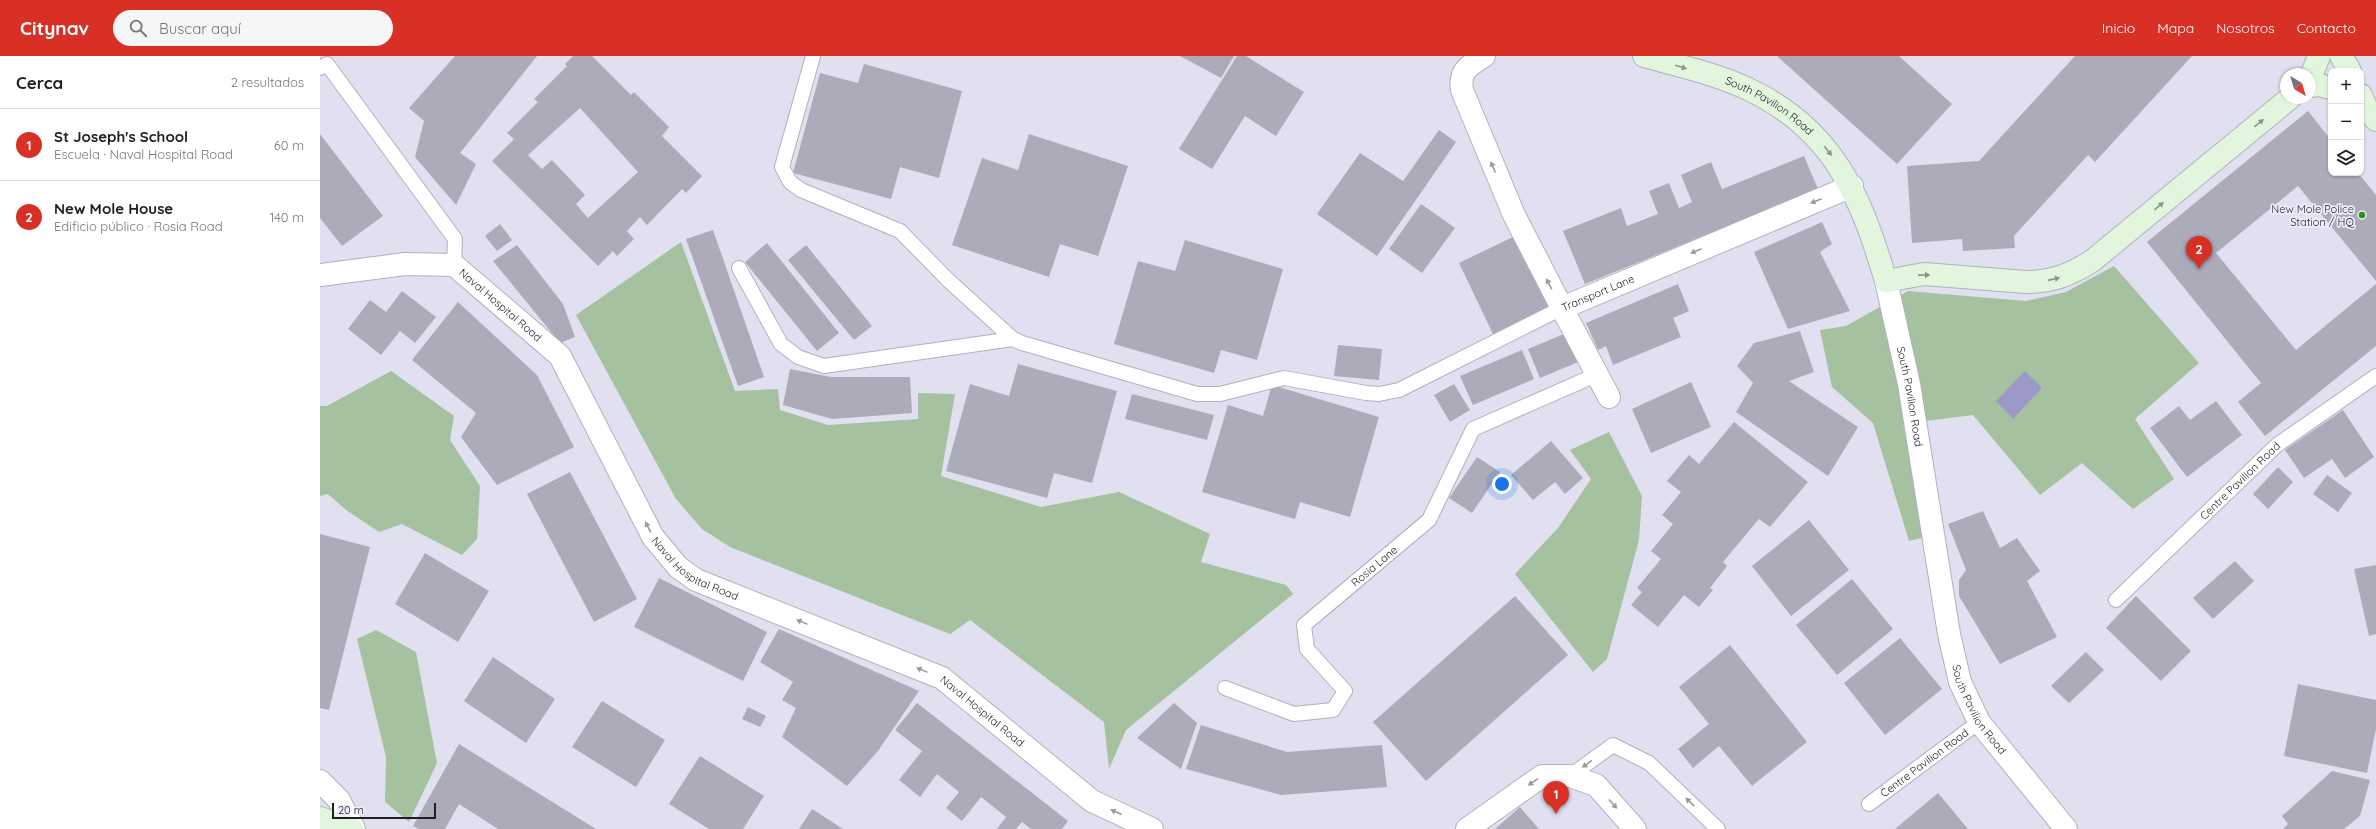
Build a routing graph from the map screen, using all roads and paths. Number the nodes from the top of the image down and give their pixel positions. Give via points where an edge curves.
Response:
1 (813, 56) edge
2 (1484, 56) edge
3 (1644, 56) edge
4 (2319, 56) edge
5 (2341, 56) edge
6 (328, 63) edge
7 (2314, 68) edge
8 (2348, 68) edge
9 (2316, 85) edge
10 (2328, 87) edge
11 (2283, 104) edge
12 (1852, 186) junction
13 (454, 265) junction
14 (739, 268) dead end
15 (320, 275) edge
16 (1886, 281) junction
17 (1562, 308) junction
18 (1013, 339) junction
19 (1598, 374) junction
20 (2376, 376) edge
21 (1609, 397) dead end
22 (2116, 600) dead end
23 (1225, 688) dead end
24 (1979, 722) junction
25 (1570, 776) junction
26 (320, 781) edge
27 (1869, 804) dead end
28 (320, 818) edge
29 (353, 829) edge
30 (1152, 829) edge
31 (1467, 829) edge
32 (1635, 829) edge
33 (1718, 829) edge
34 (2066, 829) edge

1 - 18 lane via 782,167 790,182 801,190 900,231 948,280
17 -> 2 street, Transport Lane via 1514,216 1462,90 1462,74
3 -> 12 main road, South Pavilion Road via 1726,80 1769,100 1806,127 1825,147
4 - 7 main road
5 - 8 main road
6 - 13 lane via 455,239
9 - 10 main road
16 -> 11 main road via 1924,274 2026,282 2047,281 2067,276 2092,261
12 - 16 main road, South Pavilion Road via 1864,212
12 -> 17 street, Transport Lane
13 - 15 street, Naval Hospital Road via 405,264
30 -> 13 street, Naval Hospital Road via 1092,800 942,678 696,580 678,567 654,537 560,356
14 - 18 lane via 782,344 798,357 824,366
16 - 24 street, South Pavilion Road via 1909,384 1954,657 1965,696
17 - 18 lane via 1406,388 1379,394 1284,378 1220,394 1197,394
17 - 19 street
19 - 21 street
19 - 23 lane, Rosia Lane via 1473,429 1429,520 1304,625 1307,649 1345,691 1333,710 1294,714
20 - 22 lane, Centre Pavilion Road via 2278,445
24 - 27 lane, Centre Pavilion Road
24 - 34 street, South Pavilion Road
25 -> 31 street via 1542,776
25 -> 32 street via 1596,785
33 -> 25 lane via 1650,763 1613,745
26 - 29 street via 338,800
28 - 29 main road

